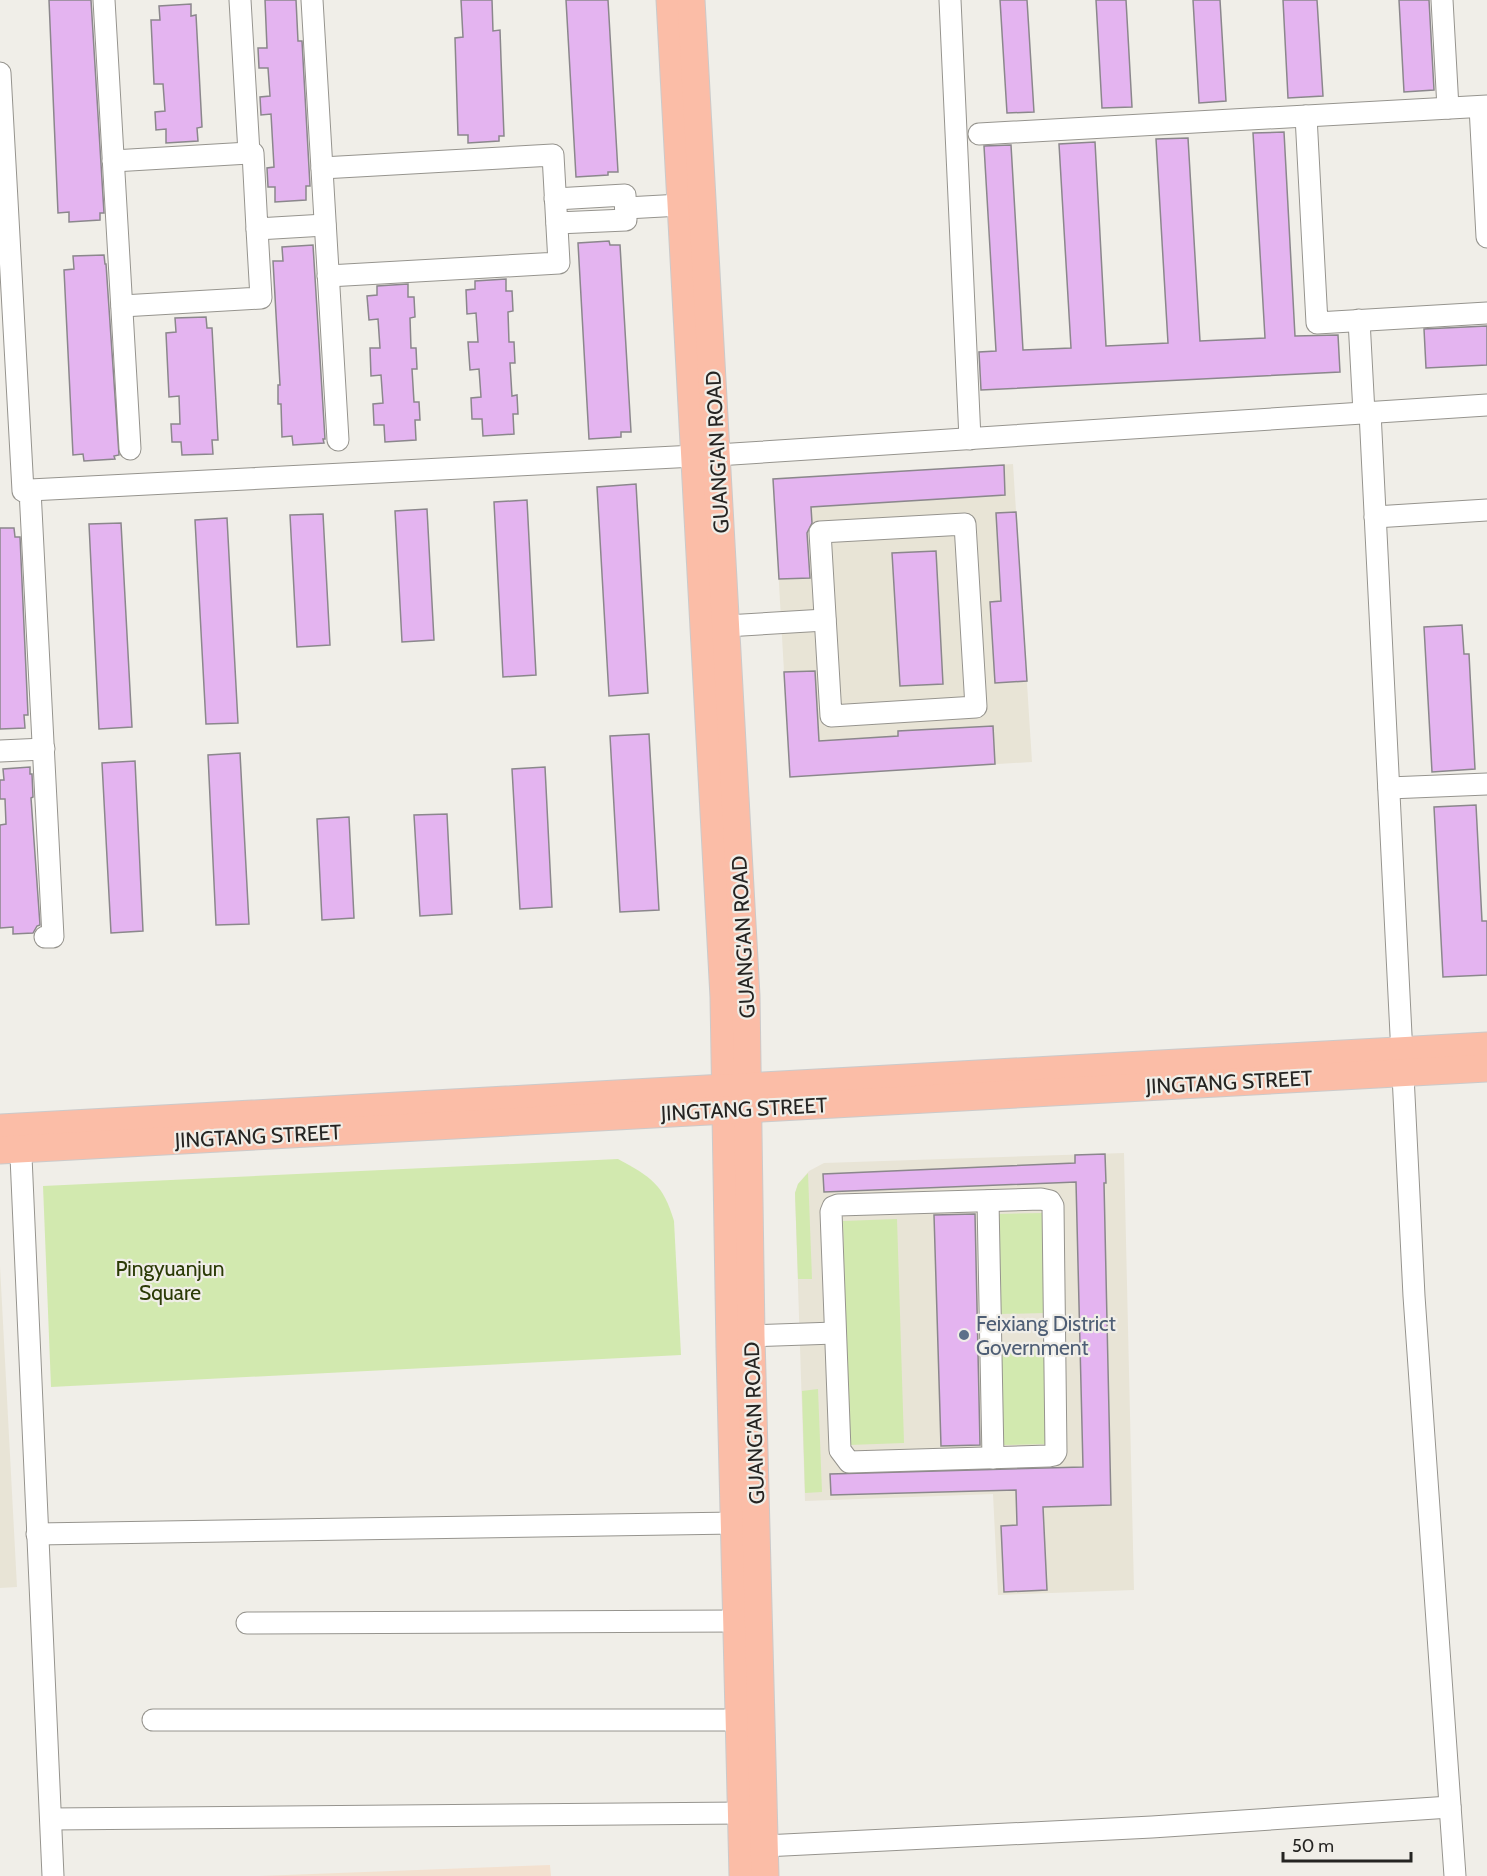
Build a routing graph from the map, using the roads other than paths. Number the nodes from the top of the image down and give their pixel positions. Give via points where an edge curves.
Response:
1 (104, 0) edge
2 (240, 0) edge
3 (312, 0) edge
4 (669, 0) edge
5 (691, 0) edge
6 (950, 0) edge
7 (1442, 0) edge
8 (0, 73) edge
9 (1483, 106) edge
10 (1448, 108) junction
11 (1306, 116) junction
12 (979, 134) dead end
13 (249, 153) junction
14 (113, 161) junction
15 (322, 168) junction
16 (555, 199) junction
17 (681, 205) junction
18 (626, 208) junction
19 (557, 223) junction
20 (325, 225) junction
21 (257, 229) junction
22 (1487, 237) edge
23 (5, 251) edge
24 (328, 276) junction
25 (122, 306) junction
26 (1487, 313) edge
27 (1359, 320) junction
28 (1487, 405) edge
29 (1367, 412) junction
30 (970, 439) junction
31 (338, 440) dead end
32 (130, 449) dead end
33 (706, 456) junction
34 (30, 490) junction
35 (1487, 510) edge
36 (1375, 517) junction
37 (825, 620) junction
38 (726, 626) junction
39 (44, 749) junction
40 (0, 751) edge
41 (1487, 784) edge
42 (1389, 788) junction
43 (45, 938) dead end
44 (1487, 1046) edge
45 (1402, 1062) junction
46 (1487, 1068) edge
47 (737, 1098) junction
48 (10, 1139) edge
49 (988, 1201) junction
50 (836, 1333) junction
51 (751, 1336) junction
52 (993, 1458) junction
53 (735, 1523) junction
54 (38, 1534) junction
55 (737, 1621) junction
56 (247, 1623) dead end
57 (153, 1720) dead end
58 (740, 1720) junction
59 (1450, 1807) junction
60 (742, 1813) junction
61 (51, 1819) junction
62 (764, 1846) junction
63 (53, 1876) edge
64 (743, 1876) edge
65 (765, 1876) edge
66 (1455, 1876) edge

1 - 14 street
2 - 13 street
3 - 15 street
4 - 17 main road, GUANG'AN ROAD
5 - 33 main road, GUANG'AN ROAD
6 - 30 street
7 - 10 street
8 - 23 street
9 - 10 street
9 - 22 street
10 - 11 street
11 - 12 street
11 - 27 street via 1317,322
13 - 14 street
13 - 21 street via 253,153
14 - 25 street
15 - 16 street via 553,155
15 - 20 street
16 - 18 street via 625,195
16 - 19 street
17 - 18 street
17 - 33 main road, GUANG'AN ROAD
18 - 19 street via 626,219
19 - 24 street via 559,263
20 - 21 street
20 - 24 street
21 - 25 street via 261,298
23 - 34 street via 23,491
24 - 31 street
25 - 32 street
26 - 27 street
27 - 29 street
28 - 29 street
29 - 30 street
29 - 36 street
30 - 33 street
33 - 34 street
33 - 38 main road, GUANG'AN ROAD
33 - 47 main road, GUANG'AN ROAD via 724,996
34 - 39 street
35 - 36 street
36 - 42 street
37 - 37 street via 831,716 976,707 965,524 820,532
37 - 38 street
38 - 47 main road, GUANG'AN ROAD via 746,996
39 - 40 street
39 - 43 street via 53,937
41 - 42 street
42 - 45 street
44 - 45 main road, JINGTANG STREET
45 - 46 main road, JINGTANG STREET
45 - 47 main road, JINGTANG STREET
45 - 59 street via 1414,1296
47 - 48 main road, JINGTANG STREET
47 - 51 main road, GUANG'AN ROAD
47 - 53 main road, GUANG'AN ROAD
48 - 54 street
49 - 50 street via 833,1207
49 - 52 street
49 - 52 street via 1041,1199 1053,1206 1056,1452 1049,1456
50 - 51 street
50 - 52 street via 840,1450 849,1462
51 - 62 main road, GUANG'AN ROAD
53 - 54 street
53 - 55 main road, GUANG'AN ROAD
54 - 61 street
55 - 56 street
55 - 58 main road, GUANG'AN ROAD
57 - 58 street
58 - 60 main road, GUANG'AN ROAD
59 - 62 street via 1152,1827
59 - 66 street
60 - 61 street
60 - 64 main road, GUANG'AN ROAD
61 - 63 street
62 - 65 main road, GUANG'AN ROAD

